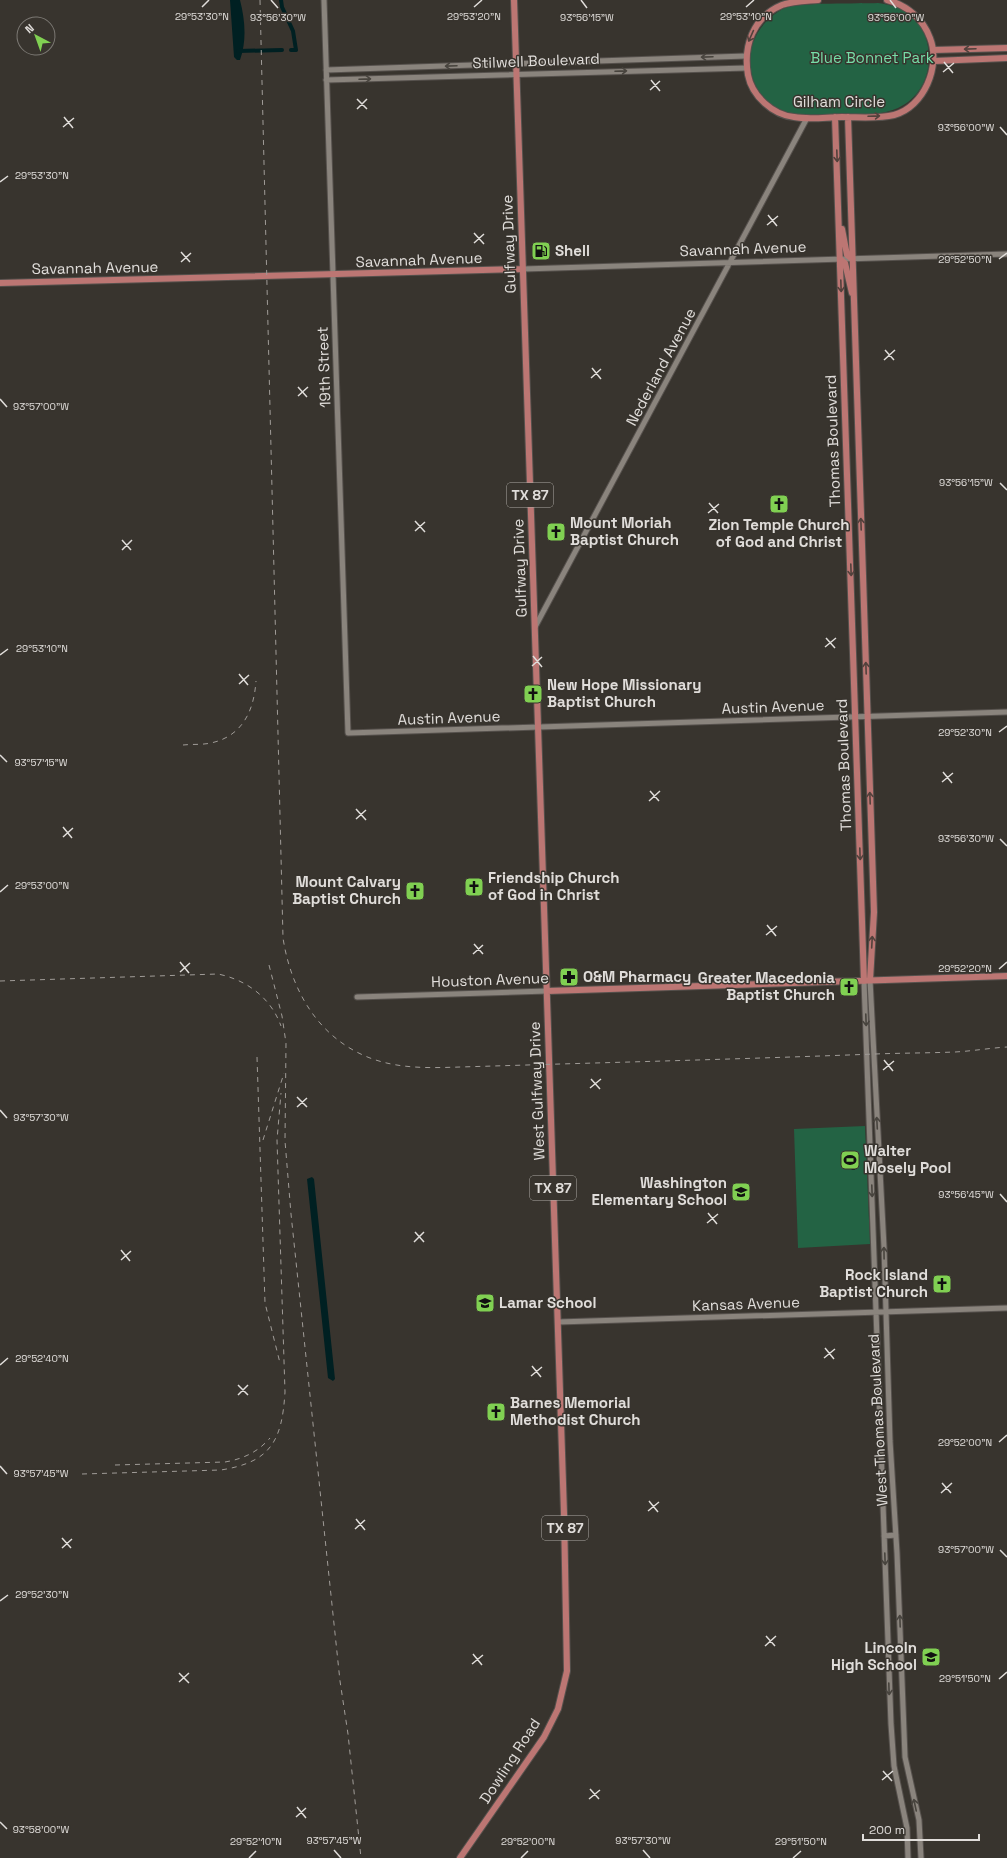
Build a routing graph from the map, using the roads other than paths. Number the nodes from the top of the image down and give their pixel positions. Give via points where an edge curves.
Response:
1 (324, 0) edge
2 (514, 0) edge
3 (802, 0) edge
4 (818, 0) edge
5 (887, 0) edge
6 (1007, 48) edge
7 (933, 50) junction
8 (746, 56) junction
9 (1007, 58) edge
10 (934, 61) junction
11 (516, 64) junction
12 (747, 68) junction
13 (326, 70) junction
14 (517, 74) junction
15 (326, 80) junction
16 (835, 117) junction
17 (848, 117) junction
18 (807, 118) junction
19 (839, 220) junction
20 (1007, 254) edge
21 (840, 259) junction
22 (852, 259) junction
23 (730, 263) junction
24 (523, 269) junction
25 (332, 275) junction
26 (0, 283) edge
27 (854, 299) junction
28 (535, 627) junction
29 (1007, 712) edge
30 (867, 716) junction
31 (855, 717) junction
32 (538, 727) junction
33 (348, 733) joint
34 (1007, 976) edge
35 (867, 981) junction
36 (547, 991) junction
37 (357, 997) dead end
38 (1007, 1308) edge
39 (876, 1312) junction
40 (885, 1312) junction
41 (558, 1322) junction
42 (896, 1535) junction
43 (884, 1536) junction
44 (567, 1670) joint
45 (460, 1858) edge
46 (908, 1858) edge
47 (921, 1858) edge

1 - 13 street, 19th Street
2 - 11 main road, Gulfway Drive / TX 87
3 - 4 main road, Gilham Circle
3 -> 8 main road, Gilham Circle via 781,5 765,16 752,33
5 - 7 main road, Gilham Circle via 902,5 919,19 928,32
6 -> 7 main road
7 - 10 main road, Gilham Circle
8 -> 11 street, Stilwell Boulevard
8 - 12 main road, Gilham Circle
9 - 10 main road
17 -> 10 main road, Gilham Circle via 895,115 909,107 927,85
11 -> 13 street, Stilwell Boulevard
11 - 14 main road, Gulfway Drive / TX 87
14 -> 12 street, Stilwell Boulevard
12 - 18 main road, Gilham Circle via 753,90 764,102 786,115
13 - 15 street, 19th Street
15 -> 14 street, Stilwell Boulevard
14 - 24 main road, Gulfway Drive / TX 87
15 - 25 street, 19th Street
16 - 17 main road, Gilham Circle
16 - 18 main road, Gilham Circle
16 -> 19 main road, Thomas Boulevard
17 - 22 main road, Thomas Boulevard
18 - 23 street, Nederland Avenue
19 - 21 main road, Thomas Boulevard
19 - 22 main road via 847,255
20 - 22 street, Savannah Avenue
21 - 22 street, Savannah Avenue
21 - 23 street, Savannah Avenue
21 - 27 main road via 845,264
21 -> 31 main road, Thomas Boulevard
22 - 27 main road, Thomas Boulevard
23 - 24 street, Savannah Avenue
23 - 28 street, Nederland Avenue
24 - 25 main road, Savannah Avenue
24 - 28 main road, Gulfway Drive / TX 87
25 - 26 main road, Savannah Avenue
25 - 33 street, 19th Street
30 -> 27 main road, Thomas Boulevard
28 - 32 main road, Gulfway Drive / TX 87
29 - 30 street, Austin Avenue
30 - 31 street, Austin Avenue
35 -> 30 main road, Thomas Boulevard via 874,912
31 - 32 street, Austin Avenue
31 -> 35 main road, Thomas Boulevard
32 - 33 street, Austin Avenue
32 - 36 main road, Gulfway Drive / TX 87
34 - 35 main road, Houston Avenue
35 - 36 main road, Houston Avenue
35 -> 39 street, West Thomas Boulevard
40 -> 35 street, West Thomas Boulevard via 884,1247
36 - 37 street, Houston Avenue
36 - 41 main road, West Gulfway Drive / TX 87
38 - 40 street, Kansas Avenue
39 - 40 street, Kansas Avenue
39 - 41 street, Kansas Avenue
39 - 43 street, West Thomas Boulevard
40 - 42 street, West Thomas Boulevard
41 - 44 main road, West Gulfway Drive / TX 87
42 - 43 street
47 -> 42 street, West Thomas Boulevard via 919,1820 905,1757
43 -> 46 street, West Thomas Boulevard via 890,1724 894,1766 907,1828
44 - 45 main road, Dowling Road / TX 87 via 558,1708 544,1737

